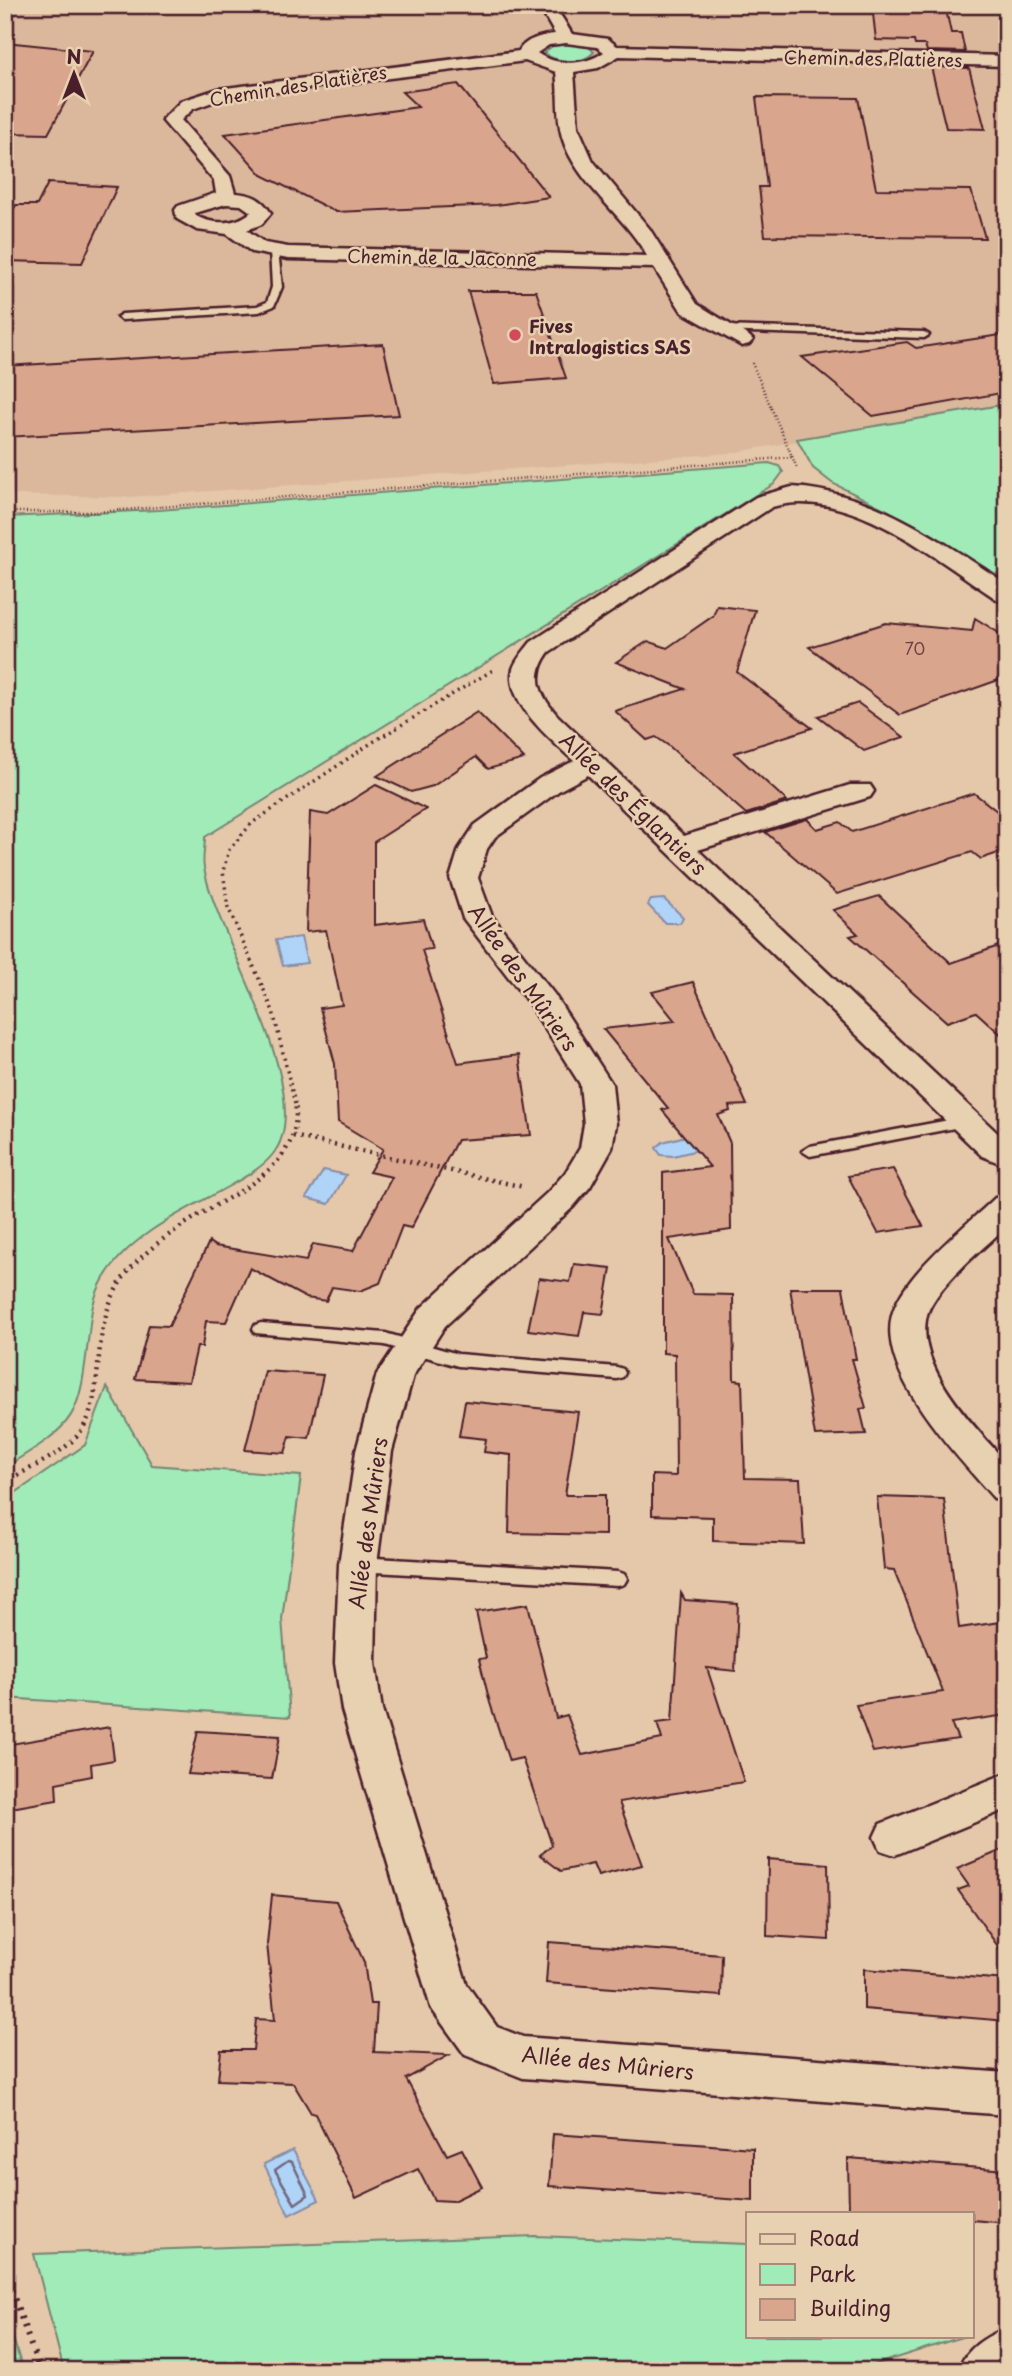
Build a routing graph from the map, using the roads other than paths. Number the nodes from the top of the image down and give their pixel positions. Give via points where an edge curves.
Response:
1 (538, 5) edge
2 (566, 38) junction
3 (613, 51) junction
4 (528, 55) junction
5 (1007, 61) edge
6 (564, 66) junction
7 (226, 198) junction
8 (230, 227) junction
9 (273, 251) junction
10 (661, 262) junction
11 (122, 317) dead end
12 (722, 328) junction
13 (924, 335) dead end
14 (742, 340) road end
15 (1007, 595) edge
16 (591, 763) junction
17 (860, 791) dead end
18 (678, 847) junction
19 (965, 1122) junction
20 (810, 1152) dead end
21 (1007, 1155) edge
22 (1007, 1206) edge
23 (261, 1329) dead end
24 (414, 1347) junction
25 (617, 1373) dead end
26 (1007, 1488) edge
27 (358, 1564) junction
28 (618, 1579) dead end
29 (1007, 1790) edge
30 (895, 1837) dead end
31 (1007, 2094) edge
32 (1007, 2352) edge
33 (982, 2371) edge

1 - 2 street via 550,12
2 - 3 street via 602,43
2 - 4 street via 537,43 528,49
3 - 5 street, Chemin des Platières
3 - 6 street via 594,64
4 - 6 street
4 - 7 street, Chemin des Platières via 242,90 187,105 171,120 223,180
6 - 10 street via 574,144 593,174 651,242
7 - 8 street via 256,204 261,213 252,222
7 - 8 street via 201,201 184,215 194,223
8 - 9 street, Chemin de la Jaconne via 249,242
9 - 10 street, Chemin de la Jaconne
9 - 11 lane via 277,287 271,304 259,309
10 - 12 street via 689,308
12 - 13 lane
12 - 14 street
15 - 16 street, Allée des Églantiers via 884,519 831,495 773,498 540,648 524,672 527,693
16 - 18 street, Allée des Églantiers
16 - 24 street, Allée des Mûriers via 550,783 485,831 472,849 464,878 478,918 543,1001 596,1084 600,1124 596,1147 560,1200 433,1317
17 - 18 street
18 - 19 street, Allée des Églantiers
19 - 20 lane
19 - 21 street, Allée des Églantiers
22 - 26 street via 922,1293 908,1333 911,1353 936,1401
23 - 24 lane via 385,1339
24 - 25 lane via 458,1360
24 - 27 street, Allée des Mûriers via 395,1374 379,1430
27 - 28 lane
27 - 31 street, Allée des Mûriers via 355,1663 362,1710 447,1994 481,2041 523,2057
29 - 30 street
32 - 33 street

